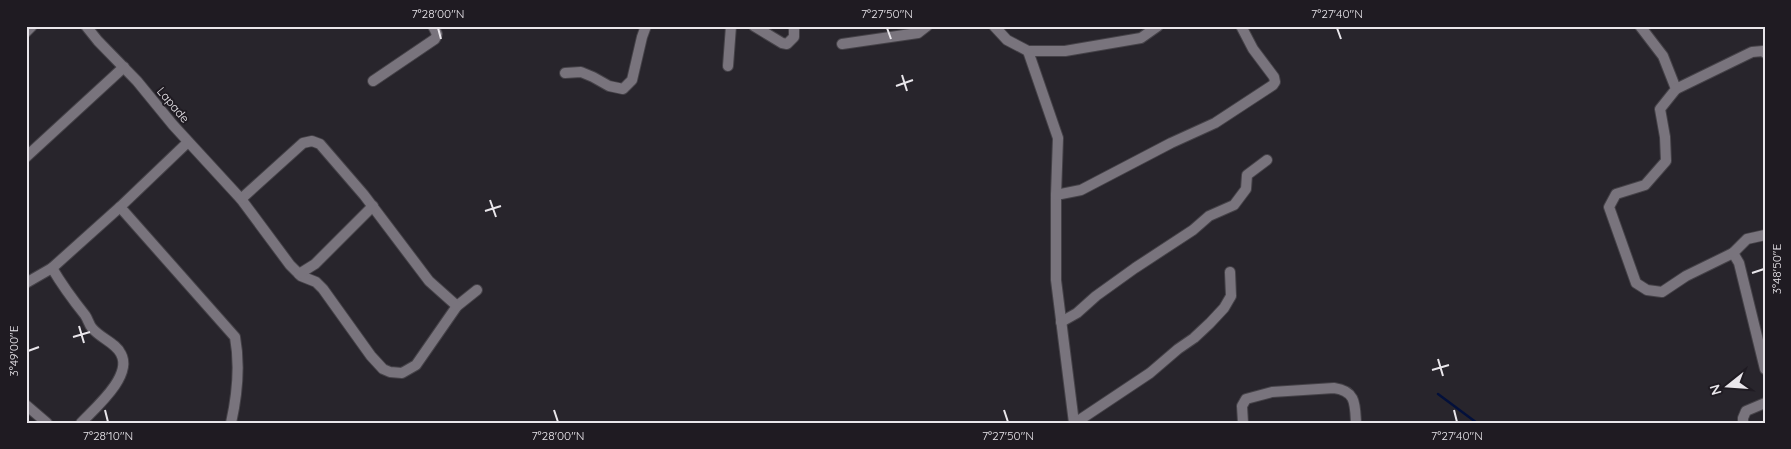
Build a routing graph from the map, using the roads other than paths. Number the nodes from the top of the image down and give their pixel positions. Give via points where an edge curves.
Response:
1 (32, 26) edge
2 (86, 26) edge
3 (433, 26) edge
4 (646, 26) edge
5 (731, 26) edge
6 (754, 26) edge
7 (794, 26) edge
8 (927, 26) edge
9 (994, 26) edge
10 (1158, 26) edge
11 (1241, 26) edge
12 (1640, 26) edge
13 (1142, 31) edge
14 (26, 32) edge
15 (842, 44) dead end
16 (1028, 51) junction
17 (1765, 53) edge
18 (124, 66) junction
19 (728, 66) dead end
20 (565, 73) dead end
21 (374, 81) dead end
22 (1676, 89) junction
23 (188, 142) junction
24 (26, 157) edge
25 (1267, 160) dead end
26 (1056, 195) junction
27 (241, 199) junction
28 (373, 206) junction
29 (120, 207) junction
30 (1765, 235) edge
31 (1732, 253) junction
32 (52, 268) junction
33 (1230, 272) dead end
34 (299, 274) junction
35 (26, 283) edge
36 (477, 290) dead end
37 (456, 306) junction
38 (1061, 322) junction
39 (1762, 348) edge
40 (1765, 369) edge
41 (1765, 403) edge
42 (26, 405) edge
43 (47, 423) edge
44 (81, 423) edge
45 (231, 423) edge
46 (1074, 423) edge
47 (1243, 423) edge
48 (1356, 423) edge
49 (1743, 423) edge

1 - 14 street
2 - 18 street, Lapade
3 - 21 street via 437,34 435,39
4 - 20 street via 632,80 623,89 581,72
5 - 19 street
6 - 7 street via 787,44 794,37
8 - 15 street via 918,33 900,37
9 - 16 street via 1007,40
10 - 13 street
11 - 26 street via 1274,77 1273,86 1215,123 1081,190
12 - 22 street via 1663,56
13 - 16 street via 1131,41 1065,51
16 - 26 street via 1057,132
17 - 22 street via 1752,52
18 - 23 street, Lapade
18 - 24 street
22 - 31 street via 1660,110 1666,161 1645,185 1616,194 1609,207 1621,244 1636,283 1646,290 1662,292
23 - 27 street, Lapade
23 - 29 street
25 - 38 street via 1247,175 1246,189 1234,205 1209,216
26 - 38 street via 1055,260
27 - 28 street via 303,143 312,141 320,144
27 - 34 street, Lapade
28 - 34 street via 315,264
28 - 37 street via 429,281
29 - 32 street
29 - 45 street via 235,337 235,406
30 - 31 street via 1747,239
31 - 39 street via 1738,263
32 - 35 street
32 - 44 street via 92,328 121,352 123,361 114,387
33 - 46 street via 1231,296 1210,323 1150,373
34 - 37 street, Lapade via 323,289 371,356 382,369 390,372 402,373 416,365
36 - 37 street, Lapade
38 - 46 street
39 - 40 street
41 - 49 street via 1746,411
42 - 43 street
47 - 48 street via 1242,406 1246,399 1272,392 1334,388 1350,392

